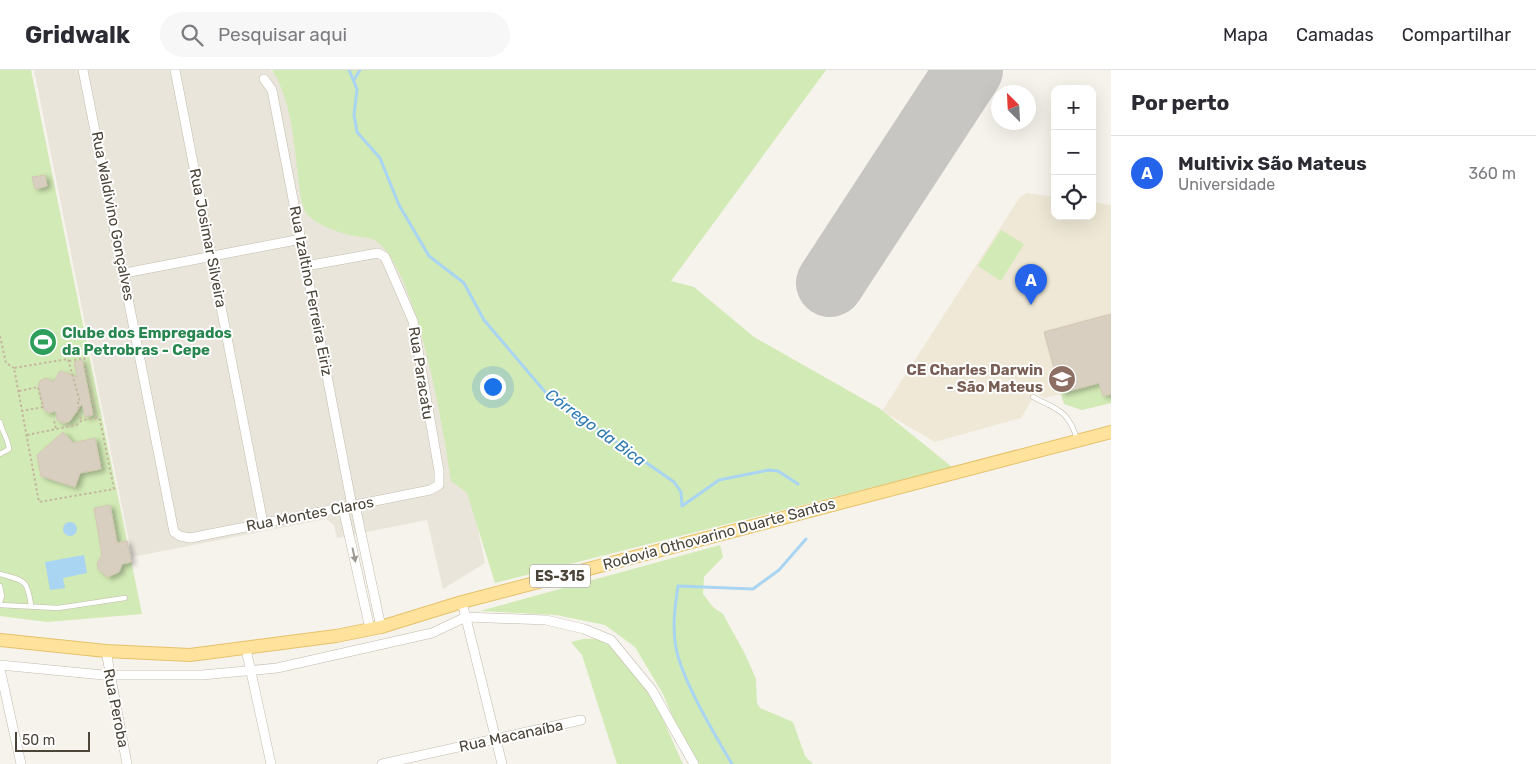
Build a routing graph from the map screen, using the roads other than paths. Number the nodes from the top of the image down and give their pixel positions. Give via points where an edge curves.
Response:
1 (84, 70) edge
2 (174, 70) edge
3 (264, 80) dead end
4 (301, 239) junction
5 (212, 257) junction
6 (306, 266) junction
7 (125, 273) junction
8 (1033, 397) dead end
9 (0, 422) edge
10 (1111, 432) edge
11 (1078, 440) junction
12 (0, 454) edge
13 (439, 485) joint
14 (350, 506) junction
15 (263, 523) junction
16 (180, 536) joint
17 (0, 574) edge
18 (0, 586) edge
19 (124, 598) dead end
20 (462, 602) junction
21 (0, 604) edge
22 (31, 605) junction
23 (466, 616) junction
24 (375, 628) junction
25 (0, 640) edge
26 (246, 649) junction
27 (106, 651) junction
28 (0, 667) edge
29 (251, 671) junction
30 (110, 675) junction
31 (582, 720) dead end
32 (496, 739) junction
33 (21, 764) edge
34 (127, 764) edge
35 (271, 764) edge
36 (382, 764) edge
37 (502, 764) edge
38 (694, 764) edge

1 - 7 street, Rua Waldivino Gonçalves
2 - 5 street, Rua Josimar Silveira
3 - 4 street, Rua Izaltino Ferreira Eiriz via 272,90
4 - 5 street
4 - 6 street, Rua Izaltino Ferreira Eiriz
5 - 7 street
5 - 15 street, Rua Josimar Silveira
6 - 13 street, Rua Paracatu via 378,253 385,257 413,321
6 - 14 street, Rua Izaltino Ferreira Eiriz
7 - 16 street, Rua Waldivino Gonçalves via 174,532
8 - 11 lane via 1067,416
9 - 12 lane via 9,441 9,449
10 - 11 main road, Rodovia Othovarino Duarte Santos / ES-315
11 - 20 main road, Rodovia Othovarino Duarte Santos / ES-315
13 - 14 street, Rua Montes Claros via 430,490
14 - 15 street, Rua Montes Claros
14 - 24 street, Rua Izaltino Ferreira Eiriz
15 - 16 street, Rua Montes Claros via 190,538
17 - 22 lane via 21,579 28,586
18 - 21 lane
19 - 22 lane via 58,608
20 - 23 street
20 - 24 main road, Rodovia Othovarino Duarte Santos / ES-315
21 - 22 lane
23 - 29 street via 432,633
23 - 32 street
23 - 38 street via 546,620 584,629 611,640 652,690
24 - 26 main road, Rodovia Othovarino Duarte Santos / ES-315
25 - 27 main road, Rodovia Othovarino Duarte Santos / ES-315
26 - 27 main road, Rodovia Othovarino Duarte Santos / ES-315 via 190,654
26 - 29 street
27 - 30 street, Rua Peroba
28 - 30 street
28 - 33 street
29 - 30 street via 202,675
29 - 35 street
30 - 34 street, Rua Peroba
31 - 32 street, Rua Macanaíba
32 - 36 street, Rua Macanaíba
32 - 37 street

